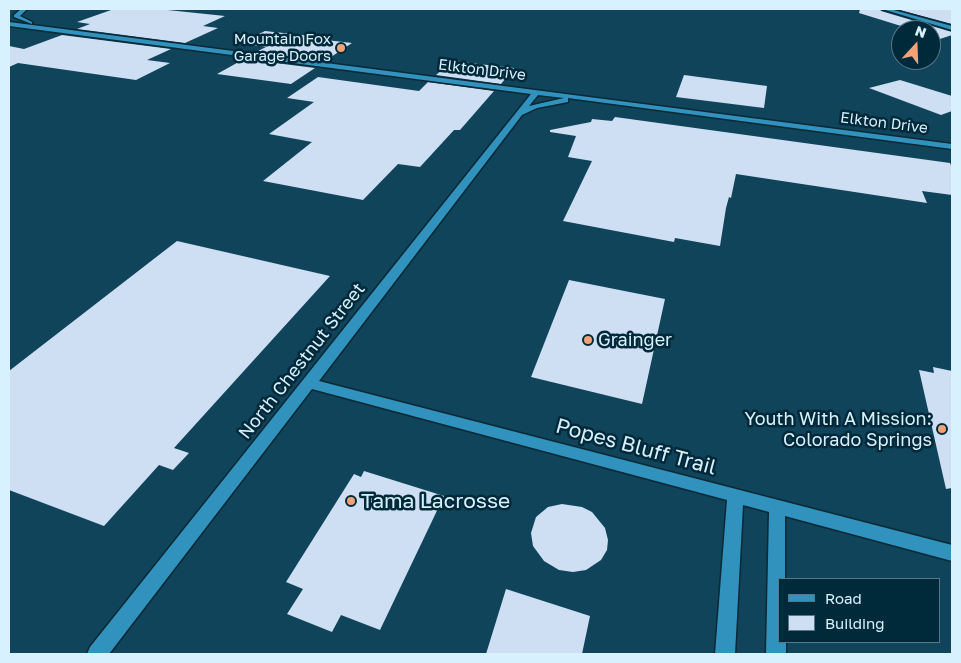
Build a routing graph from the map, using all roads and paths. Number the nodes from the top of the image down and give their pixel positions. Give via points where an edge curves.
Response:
1 (23, 9) edge
2 (885, 9) edge
3 (9, 13) edge
4 (9, 24) edge
5 (952, 28) edge
6 (72, 31) junction
7 (537, 91) junction
8 (612, 101) junction
9 (515, 120) junction
10 (952, 146) edge
11 (309, 382) junction
12 (734, 496) junction
13 (777, 507) junction
14 (952, 553) edge
15 (97, 654) edge
16 (725, 654) edge
17 (776, 654) edge

1 - 3 street
1 - 6 street via 16,16 21,20
2 - 5 street
4 - 6 street, Elkton Drive
6 - 7 street, Elkton Drive
7 - 8 street, Elkton Drive
7 - 9 street, North Chestnut Street
8 - 9 street via 552,101 535,106
8 - 10 street, Elkton Drive
9 - 11 street, North Chestnut Street
11 - 12 street, Popes Bluff Trail
11 - 15 street, North Chestnut Street
12 - 13 street, Popes Bluff Trail
12 - 16 street
13 - 14 street, Popes Bluff Trail
13 - 17 street

